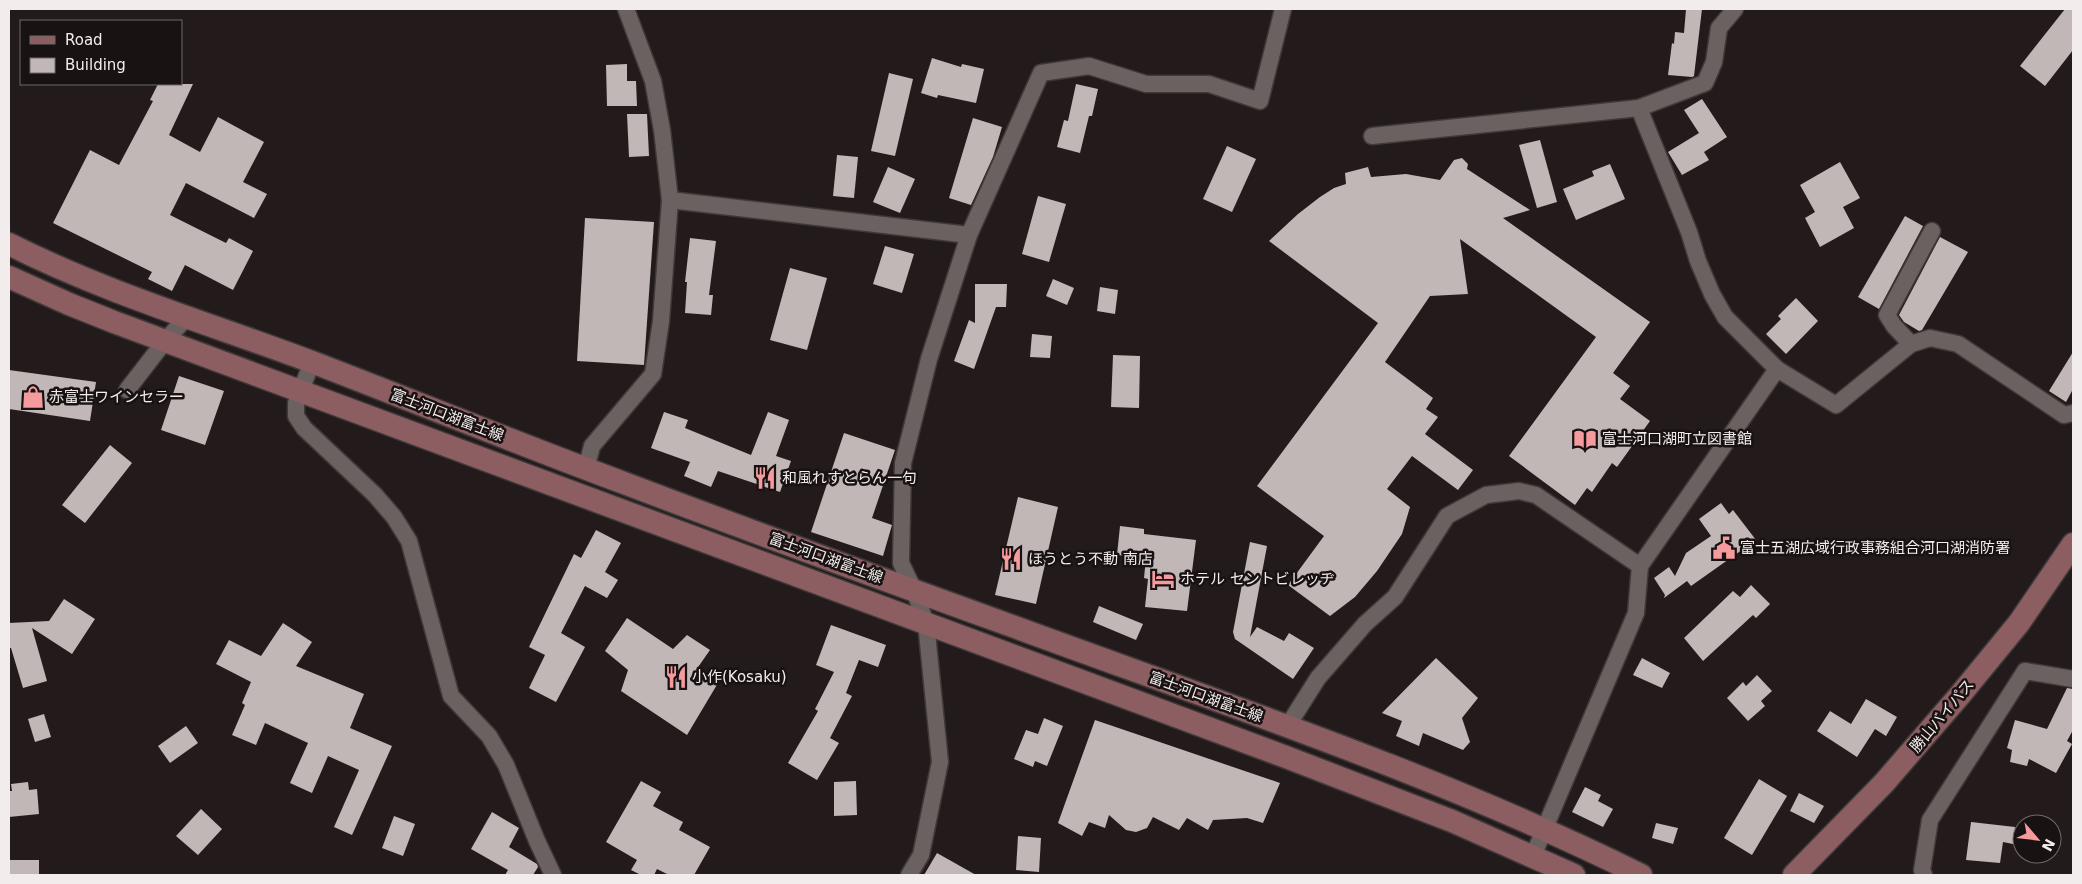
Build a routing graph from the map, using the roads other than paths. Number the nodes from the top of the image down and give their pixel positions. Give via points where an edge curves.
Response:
1 (626, 9) edge
2 (1283, 9) edge
3 (1735, 9) edge
4 (1640, 108) junction
5 (1372, 136) dead end
6 (670, 200) junction
7 (1932, 231) dead end
8 (969, 236) junction
9 (9, 244) edge
10 (9, 277) edge
11 (186, 317) junction
12 (165, 341) junction
13 (1911, 344) junction
14 (312, 362) junction
15 (1777, 369) junction
16 (127, 390) dead end
17 (301, 390) junction
18 (2073, 413) edge
19 (586, 469) junction
20 (2073, 544) edge
21 (1640, 566) junction
22 (914, 590) junction
23 (926, 623) junction
24 (2073, 679) edge
25 (1287, 727) junction
26 (1545, 829) junction
27 (1533, 856) junction
28 (553, 875) edge
29 (909, 875) edge
30 (1574, 875) edge
31 (1642, 875) edge
32 (1794, 875) edge
33 (1924, 875) edge

1 - 6 street via 653,81
2 - 8 street via 1260,101 1209,84 1146,84 1089,66 1041,74
3 - 4 street via 1719,28 1714,62 1705,83
4 - 5 street
4 - 15 street via 1712,294 1725,317
6 - 8 street
6 - 19 street via 661,321 653,374 592,446
7 - 13 street via 1887,315
8 - 22 street via 929,359 903,463 901,563
9 - 11 main road, 富士河口湖富士線 via 82,278
10 - 12 main road, 富士河口湖富士線
11 - 12 street
11 - 14 main road, 富士河口湖富士線
12 - 16 street
12 - 17 main road, 富士河口湖富士線
13 - 15 street via 1836,405
13 - 18 street via 1930,338 1958,344 2064,415
14 - 17 street
14 - 19 main road, 富士河口湖富士線
15 - 21 street
17 - 23 main road, 富士河口湖富士線
17 - 28 street via 296,402 296,416 304,428 375,495 409,541 451,696 489,736 502,757
19 - 22 main road, 富士河口湖富士線
20 - 32 main road, 勝山バイパス via 2019,623 1960,695 1884,784
21 - 25 street via 1536,495 1519,491 1486,495 1447,516 1395,597 1365,624 1318,678
21 - 26 street via 1636,613
22 - 23 street
22 - 25 main road, 富士河口湖富士線
23 - 27 main road, 富士河口湖富士線 via 1286,757
23 - 29 street via 940,762 921,855
24 - 33 street via 2025,671 1930,820 1922,870
25 - 26 main road, 富士河口湖富士線
26 - 27 street
26 - 31 main road, 富士河口湖富士線
27 - 30 main road, 富士河口湖富士線

